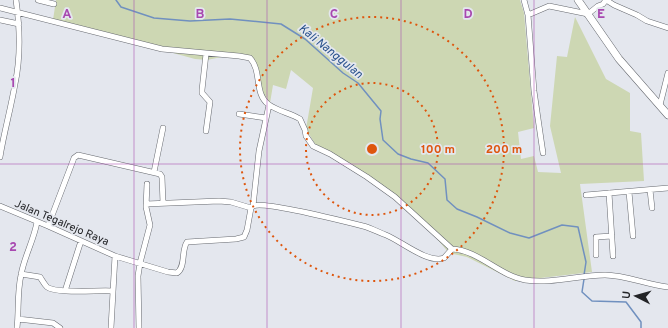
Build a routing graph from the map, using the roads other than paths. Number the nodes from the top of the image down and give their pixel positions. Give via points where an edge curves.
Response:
1 (16, 0) edge
2 (38, 0) edge
3 (524, 0) edge
4 (578, 0) edge
5 (606, 0) edge
6 (48, 1) edge
7 (54, 4) dead end
8 (0, 8) edge
9 (18, 12) junction
10 (588, 14) junction
11 (528, 15) junction
12 (0, 20) edge
13 (19, 24) junction
14 (668, 28) edge
15 (206, 54) junction
16 (668, 73) edge
17 (269, 105) junction
18 (660, 105) junction
19 (239, 114) dead end
20 (668, 115) edge
21 (266, 118) junction
22 (163, 128) dead end
23 (206, 131) dead end
24 (544, 152) dead end
25 (0, 157) edge
26 (154, 172) junction
27 (147, 184) dead end
28 (668, 188) edge
29 (650, 190) junction
30 (629, 192) junction
31 (609, 193) junction
32 (586, 195) dead end
33 (163, 203) junction
34 (146, 204) junction
35 (0, 206) edge
36 (252, 207) junction
37 (652, 208) dead end
38 (37, 222) junction
39 (48, 226) junction
40 (612, 236) junction
41 (633, 236) dead end
42 (81, 240) junction
43 (452, 249) junction
44 (596, 255) dead end
45 (115, 256) junction
46 (613, 256) dead end
47 (140, 263) junction
48 (21, 274) junction
49 (668, 287) edge
50 (65, 291) junction
51 (112, 291) junction
52 (18, 319) junction
53 (17, 328) edge
54 (60, 328) edge
55 (112, 328) edge
56 (139, 328) edge

1 - 9 street
2 - 6 street
3 - 11 street
4 - 10 street
5 - 10 street
5 - 14 street via 647,21
6 - 7 street
8 - 9 street
9 - 13 street
9 - 15 street via 162,49
10 - 11 street via 549,6
10 - 18 street via 619,59
11 - 24 street via 534,91
12 - 13 street
13 - 25 street via 16,83
15 - 17 street via 250,58 256,70 263,99
15 - 23 street via 202,90 210,102
16 - 18 street
17 - 21 street
17 - 43 street via 300,119 306,136 314,146 367,177 395,197
18 - 20 street
19 - 21 street
21 - 36 street
22 - 26 street
26 - 33 street via 162,175
26 - 39 street via 79,155 75,157
27 - 34 street
28 - 29 street
29 - 30 street
29 - 37 street
30 - 31 street
30 - 41 street
31 - 32 street
31 - 40 street
33 - 34 street
33 - 36 street via 219,201
34 - 47 street via 150,225
35 - 38 street, Jalan Tegalrejo Raya
36 - 43 street via 259,204 364,226 435,259 444,258
36 - 47 street, Jalan Tegalrejo Raya via 244,236 236,239 189,241 186,243 178,272 168,272
38 - 39 street, Jalan Tegalrejo Raya
38 - 48 street
39 - 42 street, Jalan Tegalrejo Raya
40 - 44 street via 596,237
40 - 46 street
42 - 45 street, Jalan Tegalrejo Raya
42 - 50 street
43 - 49 street via 470,254 518,278 537,280 611,275
45 - 47 street, Jalan Tegalrejo Raya
45 - 51 street
47 - 56 street
48 - 50 street via 40,277 52,290
48 - 52 street
50 - 51 street
51 - 55 street
52 - 53 street
52 - 54 street via 53,323

